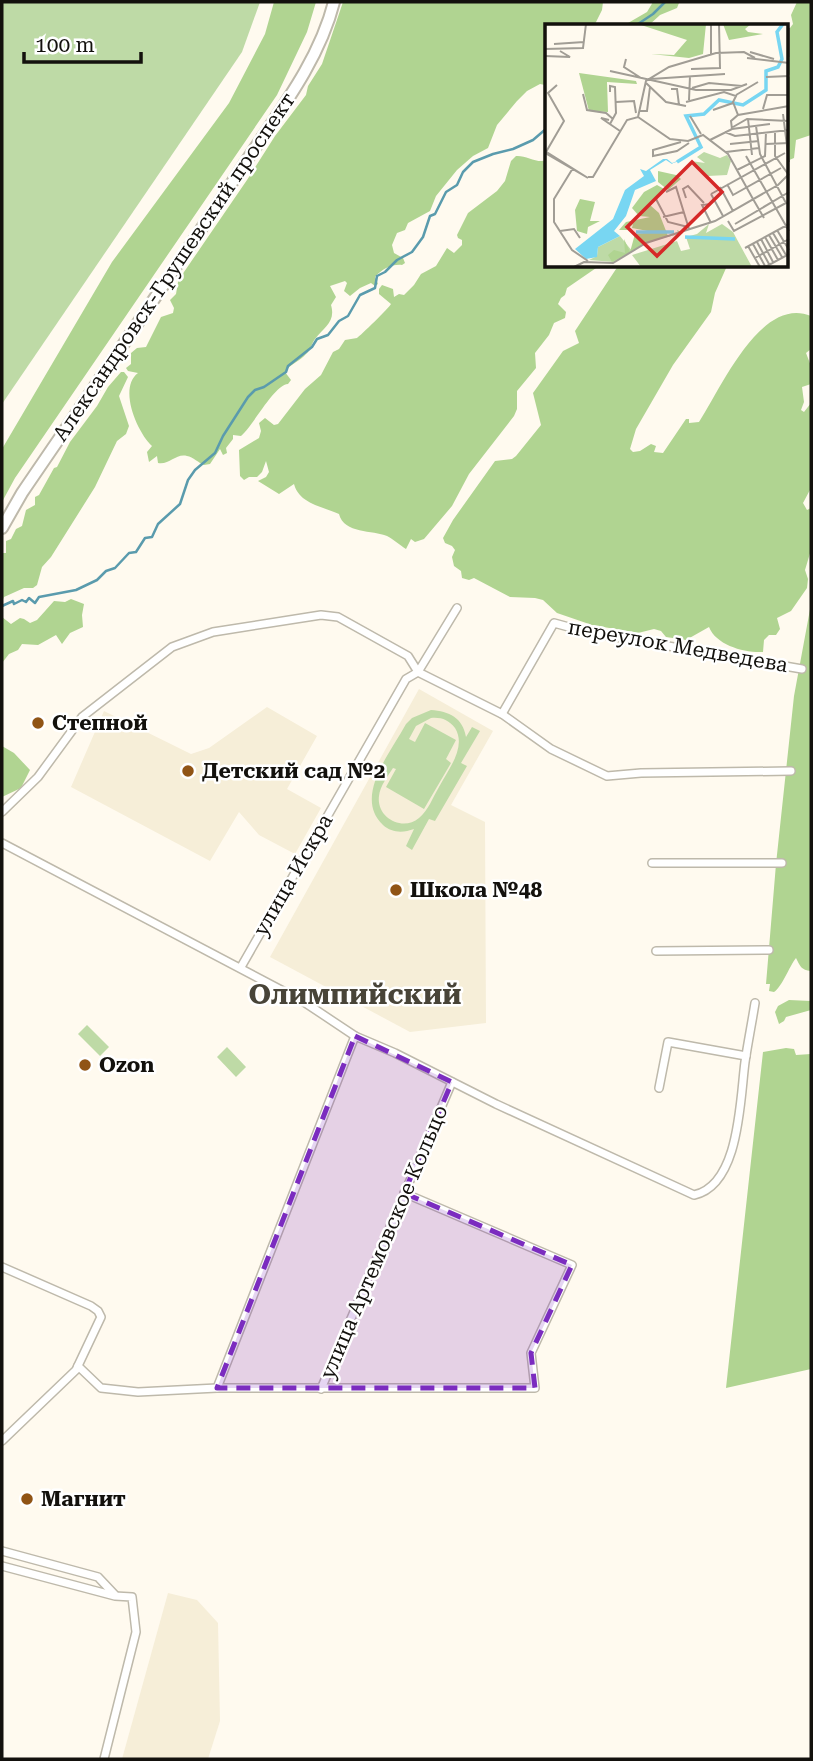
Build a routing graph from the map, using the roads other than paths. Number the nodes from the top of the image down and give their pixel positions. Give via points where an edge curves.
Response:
1 (334, 2) edge
2 (2, 528) edge
3 (457, 608) dead end
4 (802, 669) dead end
5 (418, 673) junction
6 (502, 714) junction
7 (791, 771) dead end
8 (2, 812) edge
9 (2, 843) edge
10 (652, 863) dead end
11 (782, 863) dead end
12 (769, 950) dead end
13 (656, 951) dead end
14 (241, 967) junction
15 (755, 1003) dead end
16 (355, 1036) junction
17 (746, 1056) junction
18 (452, 1082) junction
19 (659, 1088) dead end
20 (404, 1193) junction
21 (2, 1267) edge
22 (78, 1366) junction
23 (217, 1388) junction
24 (321, 1389) junction
25 (2, 1441) edge
26 (2, 1550) edge
27 (2, 1566) edge
28 (115, 1596) junction
29 (104, 1759) edge

1 - 2 main road, Александровск-Грушевский проспект via 312,61
3 - 5 street, улица Искра
4 - 6 street, переулок Медведева via 554,623
5 - 6 street
5 - 8 street via 408,656 338,617 321,615 213,632 172,647 82,717 38,777
5 - 14 street, улица Искра via 406,679
6 - 7 street via 551,749 607,776
9 - 14 street
10 - 11 street
12 - 13 street
14 - 16 street
15 - 17 street
16 - 18 street
16 - 23 street
17 - 18 street, улица Артемовское Кольцо via 734,1145 717,1180 706,1192 694,1195
17 - 19 street via 668,1042
18 - 20 street, улица Артемовское Кольцо
20 - 24 street, улица Артемовское Кольцо
20 - 24 street via 572,1265 531,1353 535,1388
21 - 22 street via 98,1311 101,1317
22 - 23 street via 101,1388 138,1392
22 - 25 street
23 - 24 street
26 - 28 street via 98,1577
27 - 28 street
28 - 29 street via 132,1597 136,1632

